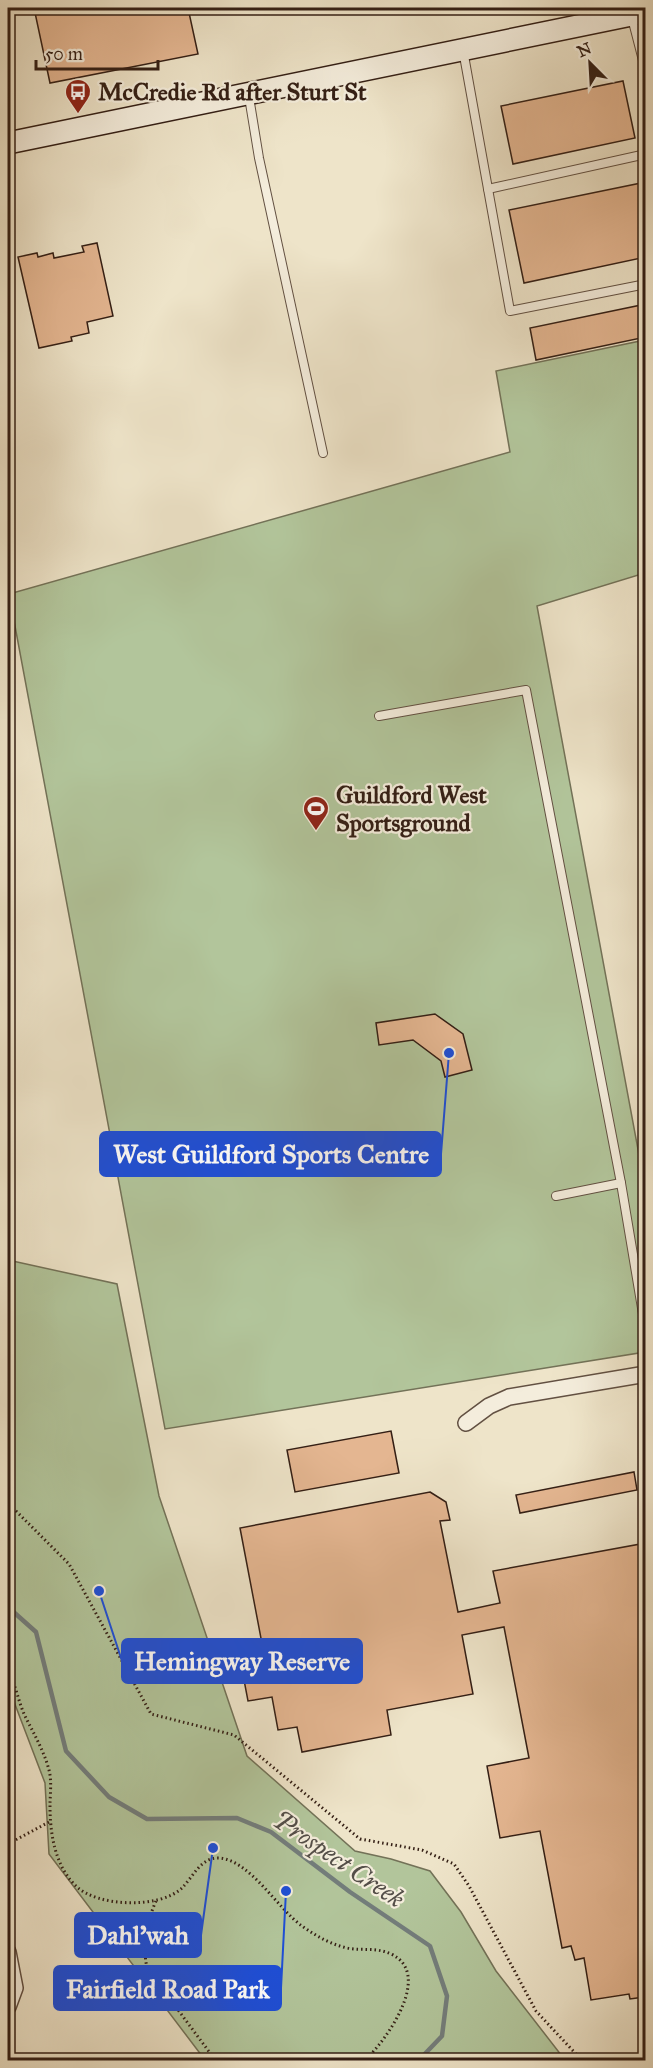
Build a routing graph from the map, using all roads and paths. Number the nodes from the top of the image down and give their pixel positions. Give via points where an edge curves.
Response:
1 (638, 13) edge
2 (463, 48) junction
3 (645, 72) edge
4 (248, 93) junction
5 (8, 143) edge
6 (645, 154) edge
7 (488, 189) junction
8 (645, 284) edge
9 (323, 453) dead end
10 (379, 716) dead end
11 (621, 1183) junction
12 (556, 1196) dead end
13 (645, 1332) edge
14 (645, 1374) edge
15 (466, 1423) dead end
16 (8, 1507) edge
17 (8, 1670) edge
18 (51, 1821) junction
19 (8, 1844) edge
20 (156, 1901) junction
21 (8, 1952) edge
22 (8, 2007) edge
23 (214, 2061) edge
24 (364, 2061) edge
25 (587, 2061) edge

1 - 2 street
1 - 3 lane
2 - 4 street
2 - 7 lane
4 - 5 street
4 - 9 lane
6 - 7 lane
7 - 8 lane via 510,311
10 - 11 lane via 526,690
11 - 12 lane
11 - 13 lane
14 - 15 street via 509,1397
16 - 25 path via 69,1564 151,1714 234,1735 360,1839 422,1851 454,1864 536,2011
17 - 18 path via 49,1772
18 - 19 path
18 - 20 path via 63,1870 87,1895 110,1902
20 - 23 path via 147,1924 147,1968
20 - 24 path via 181,1889 198,1868 218,1858 234,1862 299,1924 321,1939 393,1955 405,1966 408,1994 375,2052
21 - 22 street via 15,1988

